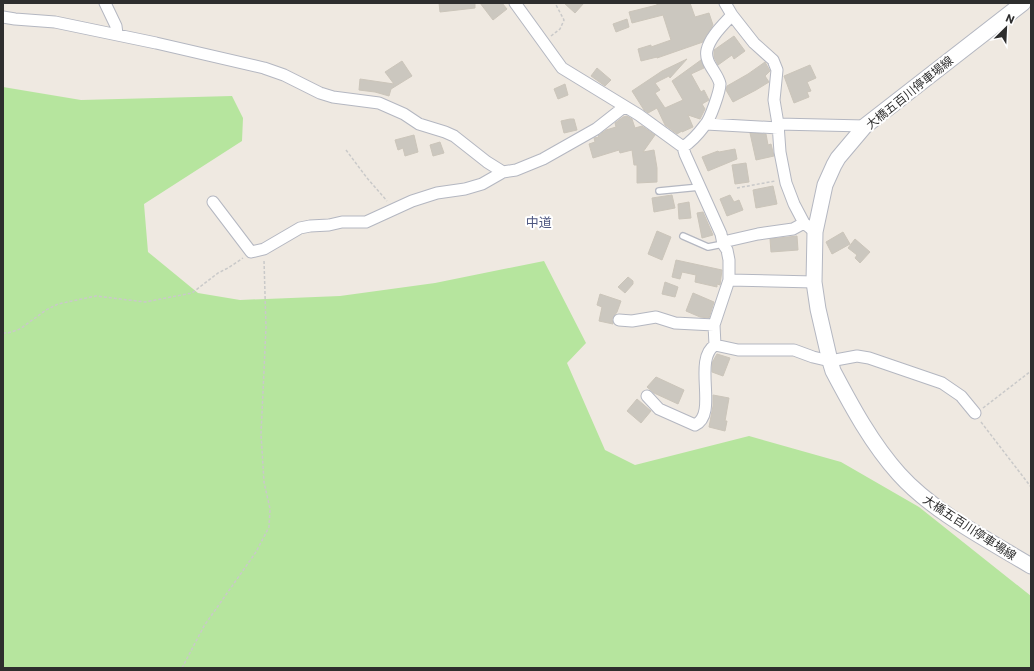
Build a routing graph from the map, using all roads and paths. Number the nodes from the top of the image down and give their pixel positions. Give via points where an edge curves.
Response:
1 (105, 3) edge
2 (515, 3) edge
3 (555, 3) edge
4 (725, 3) edge
5 (1023, 3) edge
6 (732, 15) junction
7 (3, 17) edge
8 (117, 34) junction
9 (544, 43) junction
10 (624, 107) junction
11 (706, 124) junction
12 (778, 126) junction
13 (865, 126) junction
14 (683, 147) junction
15 (346, 150) dead end
16 (503, 172) junction
17 (785, 180) junction
18 (700, 187) junction
19 (737, 188) dead end
20 (660, 191) dead end
21 (213, 202) dead end
22 (393, 209) junction
23 (810, 227) junction
24 (683, 236) dead end
25 (723, 243) junction
26 (264, 249) junction
27 (251, 252) junction
28 (729, 280) junction
29 (814, 282) junction
30 (618, 320) dead end
31 (714, 325) junction
32 (3, 333) edge
33 (715, 345) junction
34 (830, 361) junction
35 (1031, 371) edge
36 (647, 396) dead end
37 (975, 413) junction
38 (1031, 487) edge
39 (1031, 566) edge
40 (182, 668) edge

1 - 8 street
2 - 9 street
3 - 9 path via 564,20 560,29
4 - 6 street
5 - 13 main road, 大橋五百川停車場線
6 - 11 street via 710,42 706,51 720,83
6 - 12 street via 754,43 773,60 777,70 774,100
7 - 8 street via 55,22
8 - 16 street via 264,68 333,97 385,105 419,124 454,136
9 - 10 street via 562,68
10 - 14 street
10 - 16 street via 596,129 543,159 516,170
11 - 12 street
11 - 14 street
12 - 13 street
12 - 17 street
13 - 23 main road, 大橋五百川停車場線 via 838,158 829,174
14 - 18 street
15 - 22 path
16 - 22 street via 482,184 437,193
17 - 19 path
17 - 23 street via 794,204
18 - 20 lane
18 - 25 street
21 - 27 street
22 - 26 street via 366,222 342,222 300,228
23 - 25 street via 758,234
23 - 29 main road, 大橋五百川停車場線
24 - 25 lane via 708,247
25 - 28 street via 729,260
26 - 27 street
26 - 40 path via 266,327 262,434 264,482 270,509 269,527 256,552 204,626
27 - 32 path via 192,293 145,302 96,296 58,304 20,329
28 - 29 street
28 - 31 street
29 - 34 main road, 大橋五百川停車場線
30 - 31 street via 632,321 656,317 675,323
31 - 33 street
33 - 34 street via 738,350 794,350
33 - 36 street via 707,356 705,408 698,424 695,425 659,409
34 - 37 street via 858,356 869,358 938,382 961,396
34 - 39 main road, 大橋五百川停車場線 via 838,381 880,452 900,475 940,509
35 - 37 path
37 - 38 path

